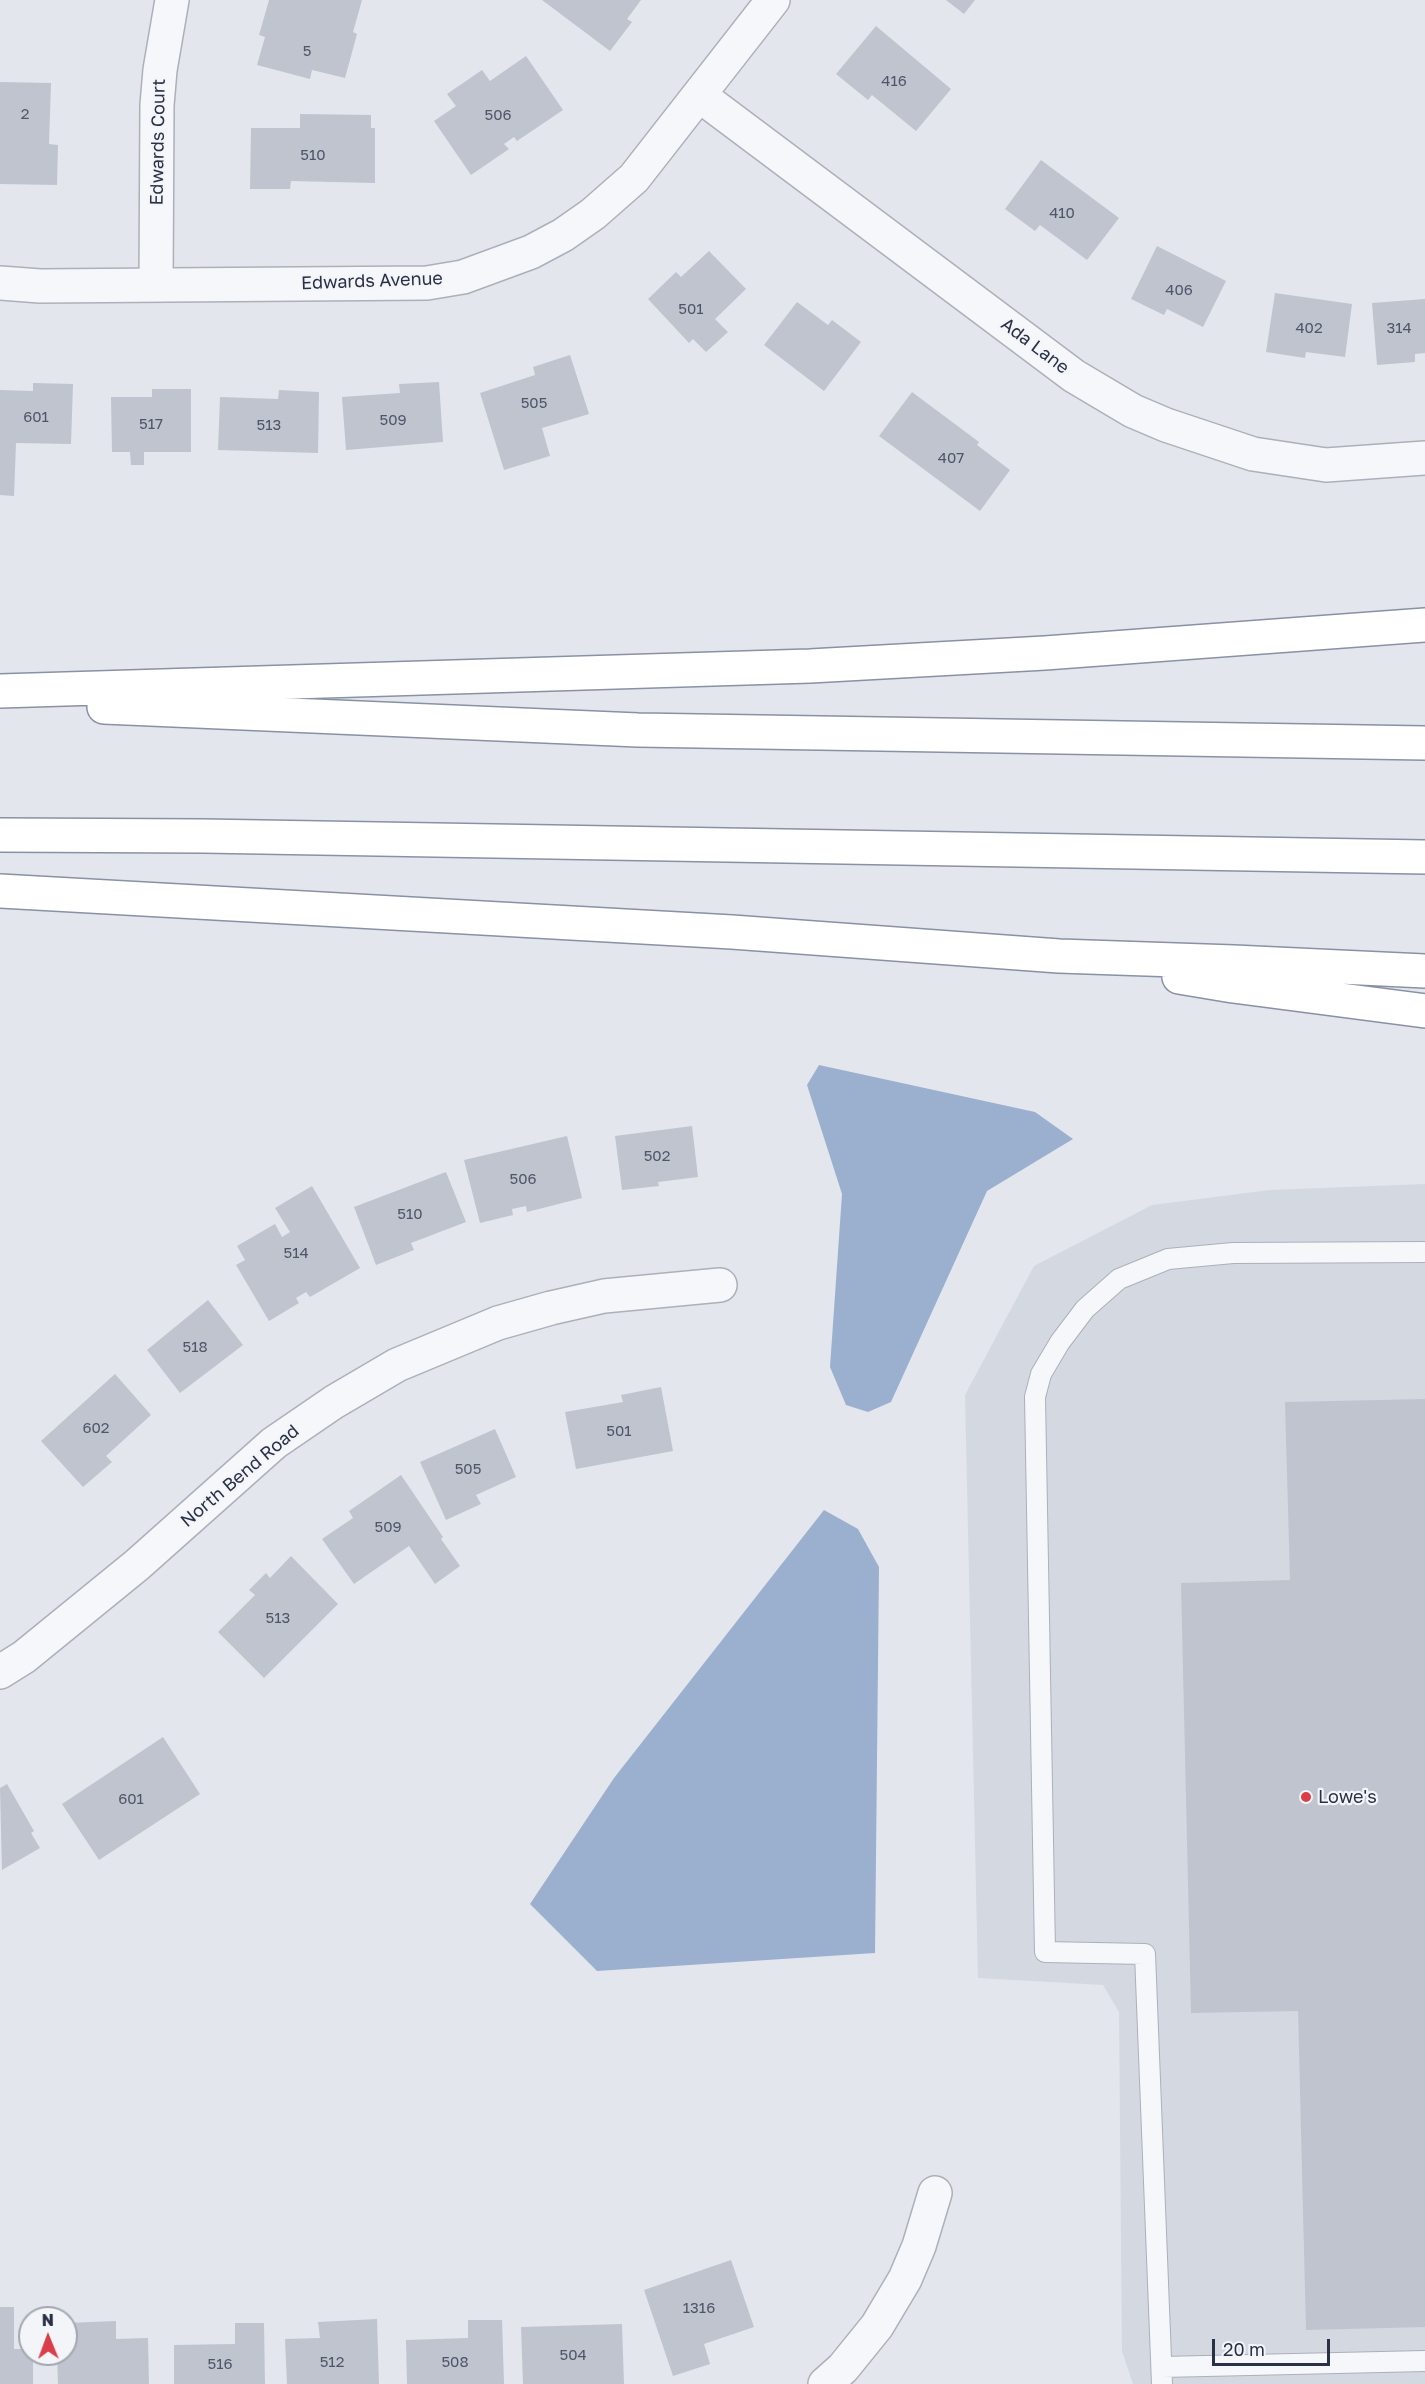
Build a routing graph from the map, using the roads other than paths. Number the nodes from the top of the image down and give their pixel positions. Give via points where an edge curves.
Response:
1 (172, 0) edge
2 (773, 0) edge
3 (699, 95) junction
4 (0, 283) edge
5 (156, 285) junction
6 (1425, 458) edge
7 (1425, 625) edge
8 (0, 691) edge
9 (0, 703) edge
10 (1425, 743) edge
11 (0, 835) edge
12 (1425, 857) edge
13 (0, 891) edge
14 (1059, 956) junction
15 (1425, 971) edge
16 (1425, 1011) edge
17 (1425, 1252) edge
18 (720, 1285) dead end
19 (0, 1672) edge
20 (935, 2193) dead end
21 (1425, 2361) edge
22 (1162, 2376) edge
23 (825, 2384) edge

1 - 5 street, Edwards Court via 157,105
2 - 3 street, Edwards Avenue
3 - 5 street, Edwards Avenue via 634,178 593,214 531,252 480,271 427,283
3 - 6 street, Ada Lane via 1074,376 1133,411 1253,454 1326,465
4 - 5 street, Edwards Avenue
7 - 8 highway via 810,666
9 - 10 highway via 638,730
11 - 12 highway
13 - 14 highway via 732,932
14 - 15 highway
14 - 16 highway via 1233,986
17 - 22 lane via 1233,1253 1168,1259 1119,1279 1085,1309 1041,1374 1035,1397 1045,1952 1145,1954
18 - 19 street, North Bend Road via 604,1296 550,1308 498,1323 397,1365 274,1443 137,1565
20 - 23 street via 905,2279 877,2326
21 - 22 lane

